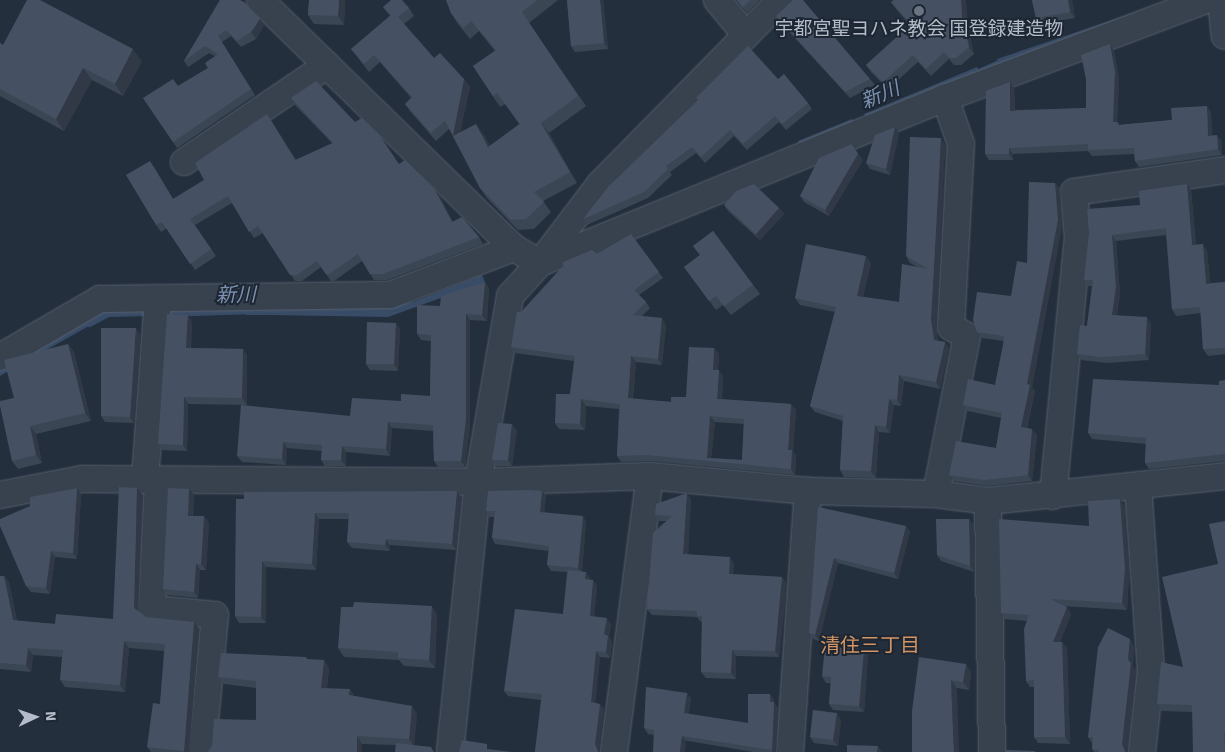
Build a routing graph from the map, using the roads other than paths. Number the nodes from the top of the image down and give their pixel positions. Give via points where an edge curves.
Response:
1 (260, 0) edge
2 (717, 0) edge
3 (781, 0) edge
4 (1206, 0) edge
5 (1221, 0) edge
6 (745, 34) junction
7 (1225, 36) edge
8 (327, 65) junction
9 (945, 98) junction
10 (184, 162) dead end
11 (1225, 170) edge
12 (514, 248) junction
13 (540, 263) junction
14 (157, 308) junction
15 (0, 356) edge
16 (650, 476) junction
17 (1225, 476) edge
18 (151, 480) junction
19 (478, 482) junction
20 (1138, 486) junction
21 (808, 491) junction
22 (936, 494) junction
23 (0, 496) edge
24 (1052, 496) junction
25 (988, 501) junction
26 (202, 752) edge
27 (450, 752) edge
28 (614, 752) edge
29 (790, 752) edge
30 (992, 752) edge
31 (1142, 752) edge

1 - 8 street
2 - 6 street
3 - 6 street
4 - 9 street
5 - 7 street
6 - 13 street via 600,184
8 - 10 street
8 - 12 street
9 - 13 street
9 - 22 street via 961,144 951,327 967,336
11 - 24 street via 1074,192 1078,238
12 - 13 street
12 - 14 street via 390,295
13 - 19 street via 510,296
14 - 15 street via 100,299
14 - 18 street
16 - 19 street
16 - 21 street
16 - 28 street
17 - 20 street
18 - 19 street
18 - 23 street via 82,479
18 - 26 street via 152,610 215,615
19 - 27 street
20 - 24 street
20 - 31 street via 1151,670
21 - 22 street
21 - 29 street
22 - 25 street
24 - 25 street
25 - 30 street

